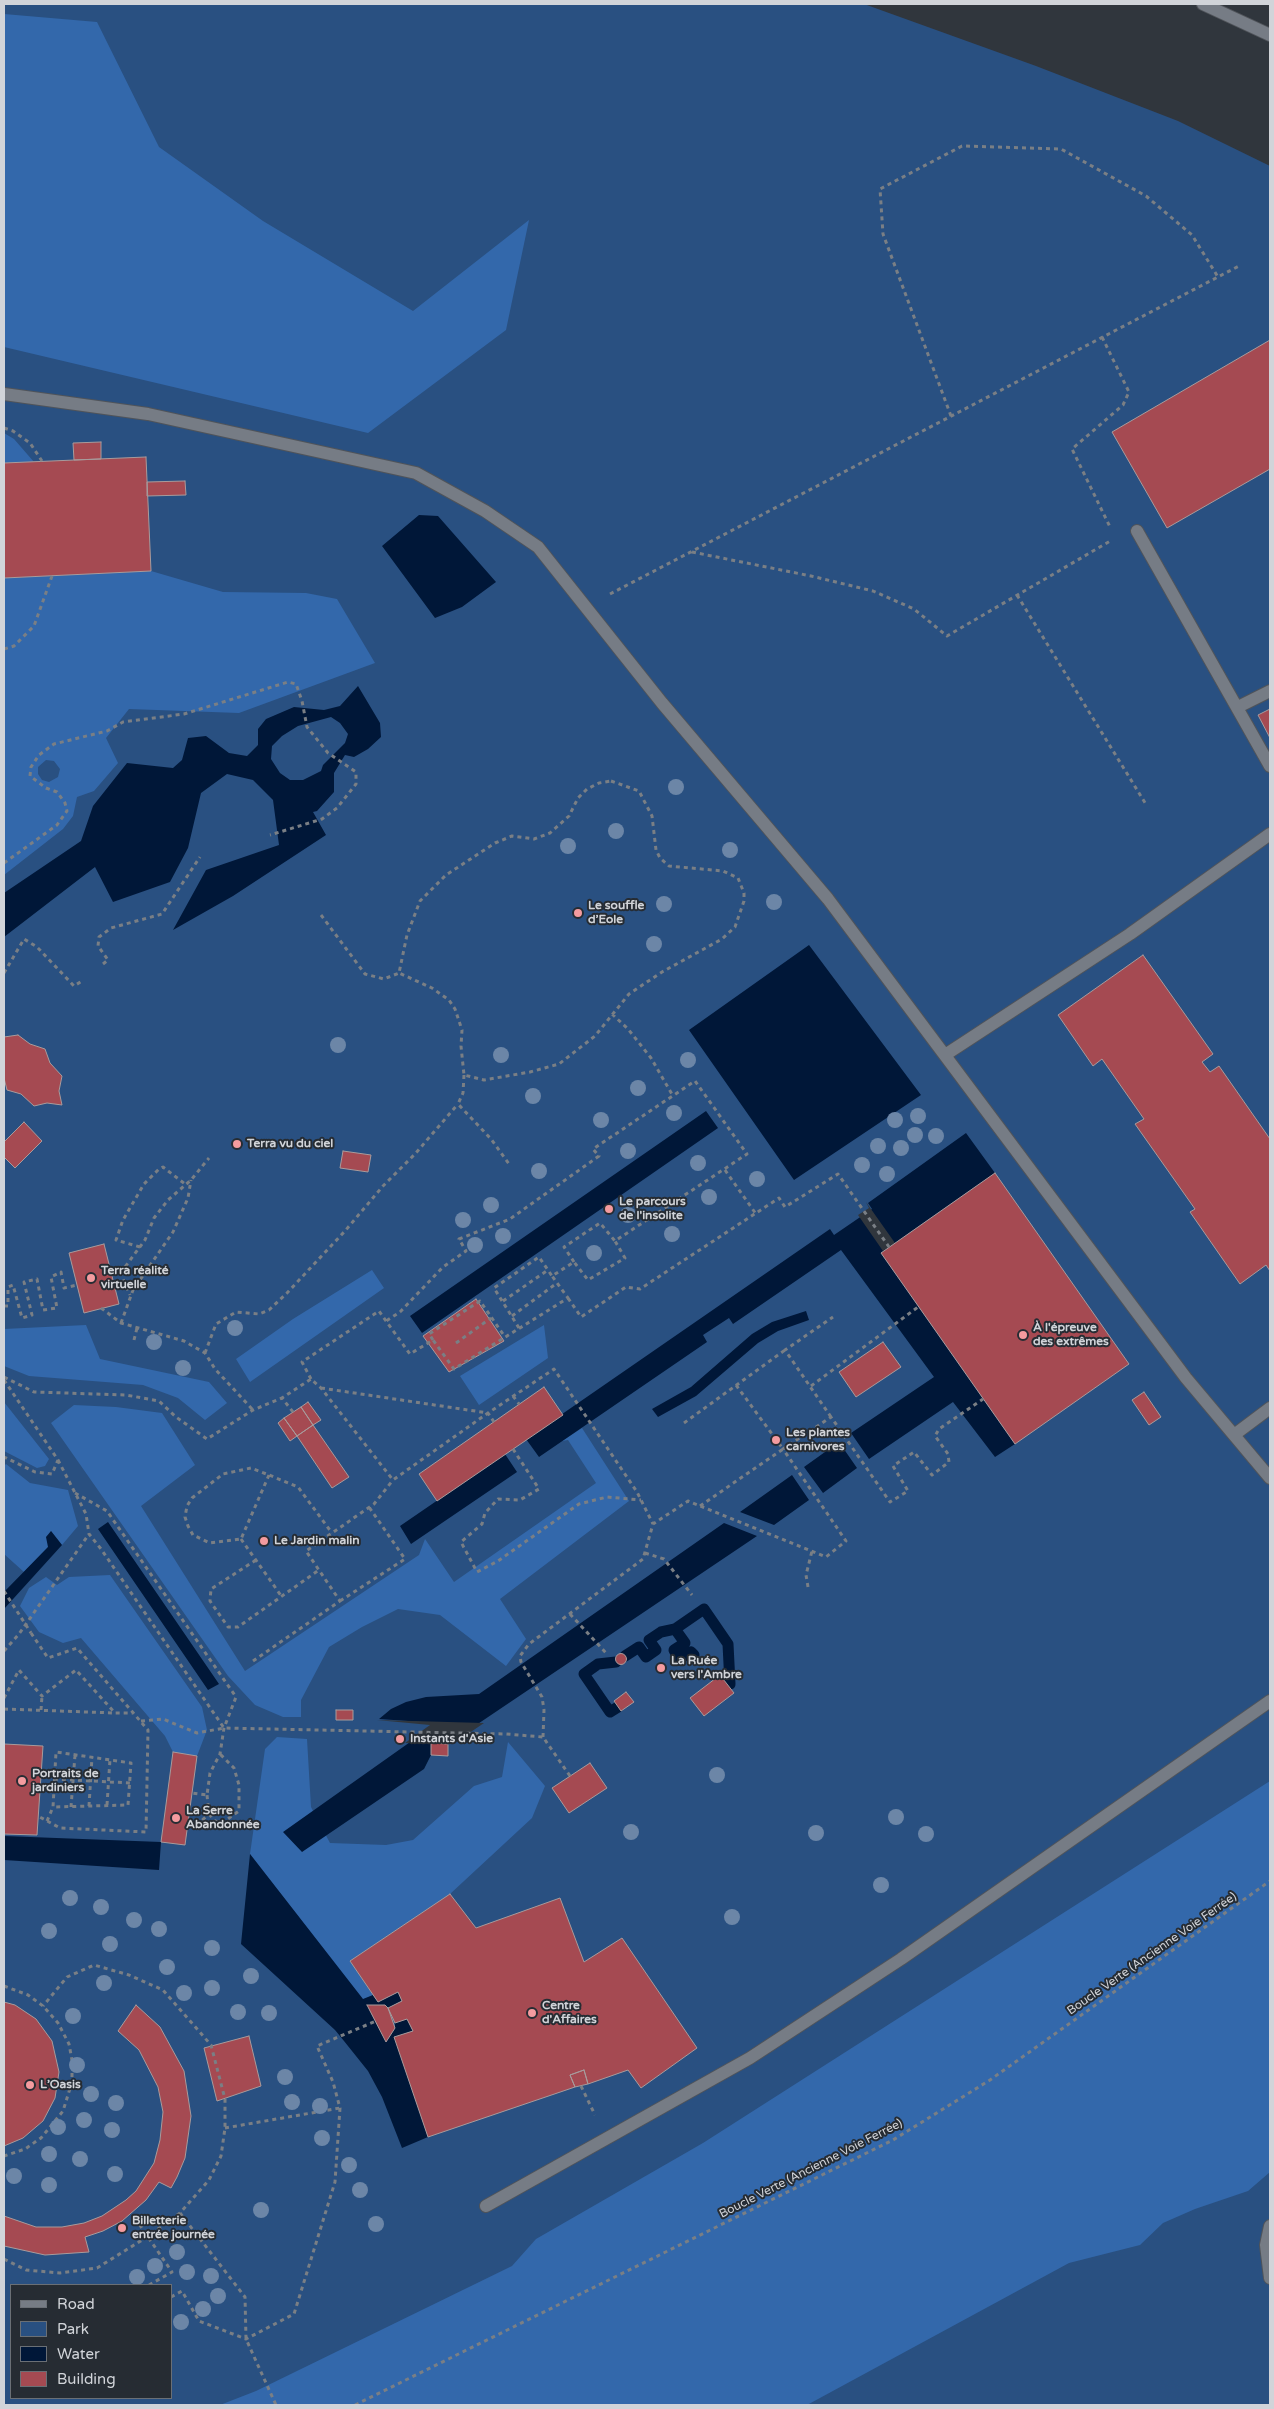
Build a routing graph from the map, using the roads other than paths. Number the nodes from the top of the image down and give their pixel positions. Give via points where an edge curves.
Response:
1 (1203, 4) edge
2 (1270, 35) edge
3 (4, 394) edge
4 (1136, 531) dead end
5 (1270, 691) edge
6 (1238, 707) junction
7 (1270, 766) edge
8 (1270, 834) edge
9 (945, 1055) junction
10 (1270, 1408) edge
11 (1234, 1435) junction
12 (1270, 1478) edge
13 (1270, 1701) edge
14 (486, 2206) dead end
15 (1270, 2226) edge
16 (1270, 2278) edge

1 - 2 main road
3 - 9 main road via 148,414 416,473 485,510 538,547 662,703 828,899
4 - 6 main road
5 - 6 main road
6 - 7 main road
8 - 9 main road via 1130,934
9 - 11 main road via 1186,1378
10 - 11 main road
11 - 12 main road
13 - 14 main road via 901,1959 750,2058
15 - 16 main road via 1266,2245

